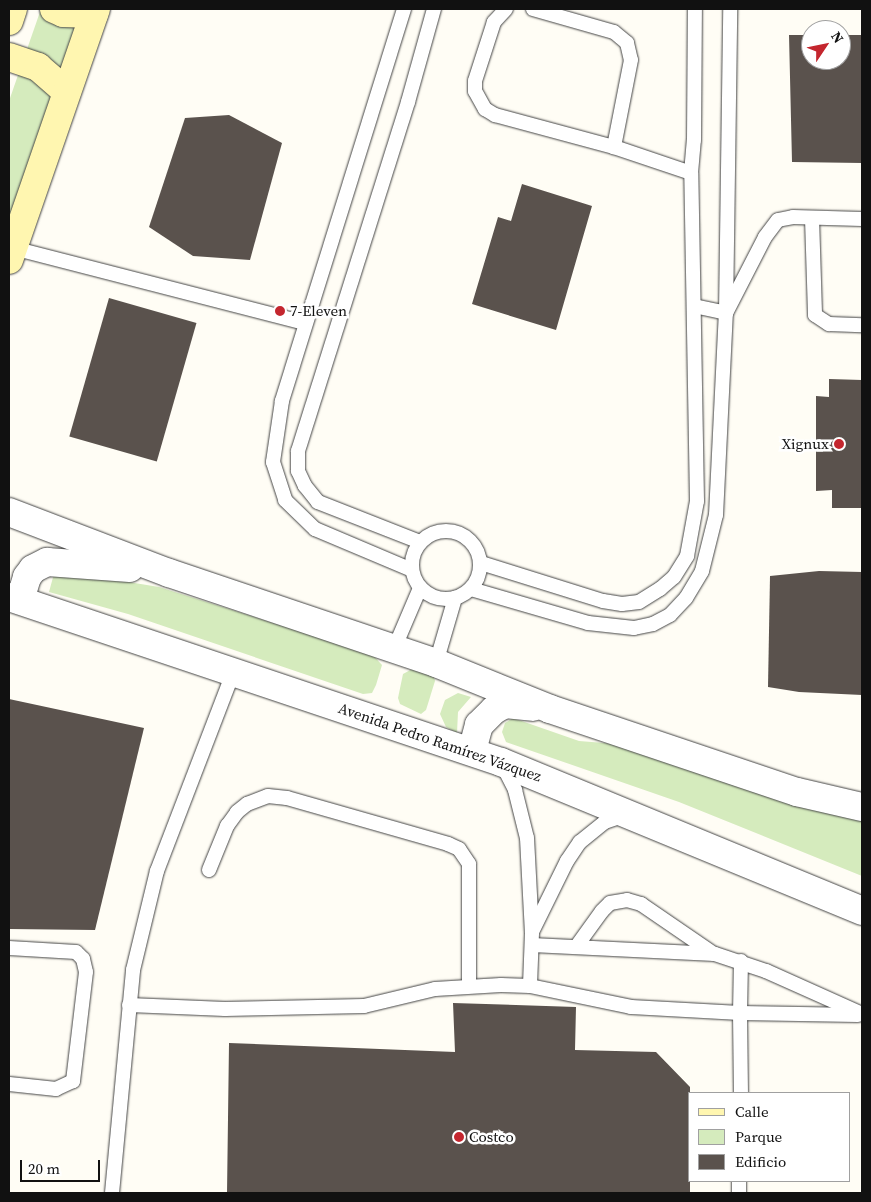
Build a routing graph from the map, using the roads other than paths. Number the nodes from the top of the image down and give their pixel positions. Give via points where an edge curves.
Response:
1 (13, 9) edge
2 (54, 9) edge
3 (404, 9) edge
4 (434, 9) edge
5 (506, 9) edge
6 (533, 9) edge
7 (695, 9) edge
8 (730, 9) edge
9 (95, 12) edge
10 (9, 21) edge
11 (9, 57) edge
12 (68, 92) junction
13 (614, 147) junction
14 (691, 173) junction
15 (812, 218) junction
16 (862, 219) edge
17 (11, 254) edge
18 (694, 306) junction
19 (726, 313) junction
20 (306, 323) junction
21 (862, 325) edge
22 (9, 512) edge
23 (420, 542) junction
24 (480, 563) junction
25 (412, 570) junction
26 (169, 572) junction
27 (420, 588) junction
28 (471, 589) junction
29 (15, 598) edge
30 (455, 598) junction
31 (394, 649) junction
32 (436, 663) junction
33 (233, 673) junction
34 (550, 709) junction
35 (472, 751) junction
36 (501, 762) junction
37 (862, 807) edge
38 (630, 813) junction
39 (209, 870) dead end
40 (862, 894) edge
41 (831, 897) junction
42 (862, 911) edge
43 (532, 939) junction
44 (576, 947) junction
45 (9, 948) edge
46 (715, 954) junction
47 (741, 961) junction
48 (469, 985) junction
49 (530, 986) junction
50 (129, 1005) junction
51 (740, 1013) junction
52 (862, 1015) edge
53 (9, 1084) edge
54 (741, 1092) edge
55 (112, 1193) edge

1 - 10 main road
2 - 9 main road via 64,13
3 - 20 lane
4 - 23 lane via 298,451 298,470 304,486 318,502
5 - 13 lane via 494,22 475,81 476,91 485,108 495,115
6 - 13 lane via 614,32 627,42 631,60
7 - 14 lane
8 - 19 lane
9 - 12 main road
11 - 12 main road via 38,68
12 - 17 main road
13 - 14 lane
14 - 18 lane
15 - 16 lane
15 - 19 lane via 785,218 773,226
15 - 21 lane via 815,315 829,324
17 - 20 lane
18 - 19 lane
18 - 24 lane via 696,501 686,556 674,577 639,602 622,604
19 - 28 lane via 716,515 708,552 686,598 670,615 654,624 615,628
20 - 25 lane via 282,401 275,442 273,462 285,500 315,529
22 - 26 street
23 - 24 lane via 440,530 459,533 474,545
23 - 25 lane via 414,552
24 - 28 lane via 479,575
25 - 27 lane
26 - 29 street via 47,562 32,569
26 - 31 street
27 - 30 lane via 437,598
27 - 31 lane
28 - 30 lane
29 - 33 street, Avenida Pedro Ramírez Vázquez
30 - 32 lane
31 - 32 street
32 - 34 street
33 - 35 street, Avenida Pedro Ramírez Vázquez
33 - 50 lane via 157,871 133,970
34 - 35 street via 505,704 479,725
34 - 37 street via 797,792
35 - 36 street, Avenida Pedro Ramírez Vázquez
36 - 38 street, Avenida Pedro Ramírez Vázquez
36 - 43 lane via 522,810 527,838
38 - 41 street, Avenida Pedro Ramírez Vázquez
38 - 43 lane via 605,822 580,842
39 - 48 lane via 227,826 237,812 247,804 268,796 287,798 448,844 458,849 469,864
40 - 41 street
41 - 42 street, Avenida Pedro Ramírez Vázquez
43 - 44 lane
43 - 49 lane
44 - 46 lane
44 - 46 lane via 602,911 610,904 627,900 641,904
45 - 53 lane via 76,952 83,959 86,972 73,1081 56,1089
46 - 47 lane
47 - 51 lane
47 - 52 lane
48 - 49 lane
48 - 50 lane via 435,989 364,1006 225,1008
49 - 51 lane via 631,1007
50 - 55 lane
51 - 52 lane
51 - 54 lane

